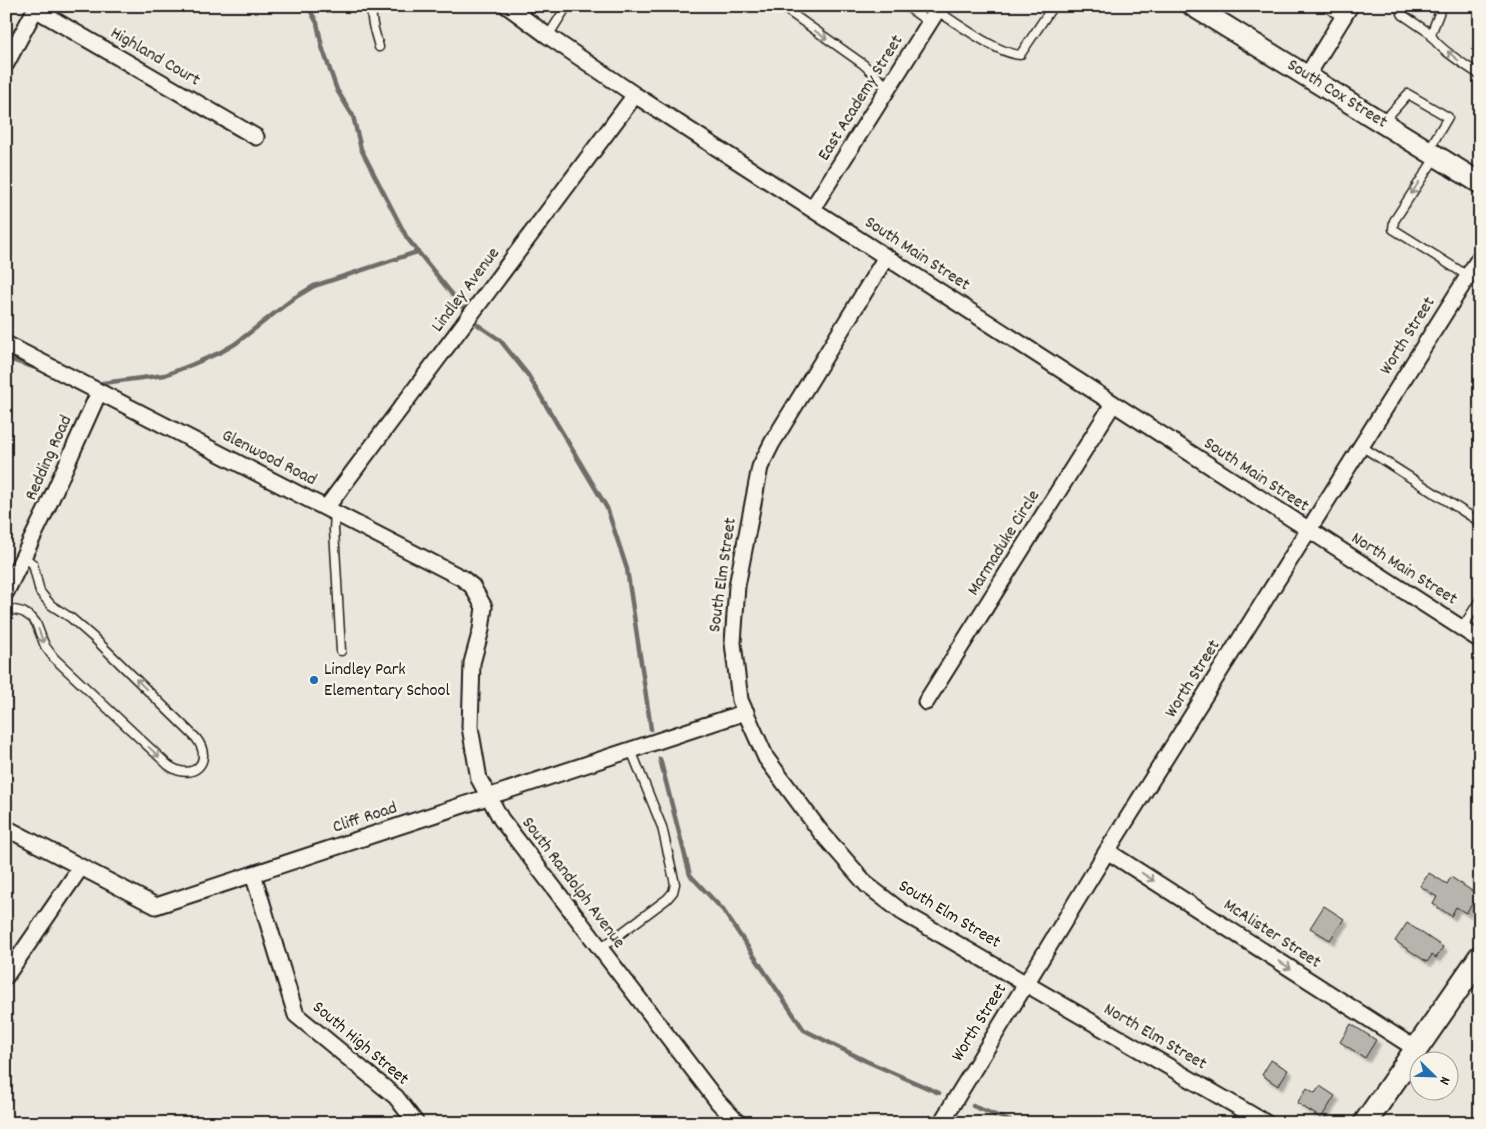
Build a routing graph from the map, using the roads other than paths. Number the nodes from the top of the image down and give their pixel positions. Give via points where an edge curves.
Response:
1 (374, 6) edge
2 (507, 6) edge
3 (567, 6) edge
4 (781, 6) edge
5 (906, 6) edge
6 (1053, 6) edge
7 (1193, 6) edge
8 (1325, 6) edge
9 (1398, 6) edge
10 (1442, 6) edge
11 (36, 8) edge
12 (1346, 12) edge
13 (936, 13) edge
14 (1431, 34) junction
15 (548, 36) junction
16 (379, 47) dead end
17 (6, 64) edge
18 (1480, 75) edge
19 (1307, 76) junction
20 (889, 88) junction
21 (635, 95) junction
22 (1382, 123) junction
23 (256, 137) dead end
24 (1432, 154) junction
25 (1480, 183) edge
26 (812, 209) junction
27 (886, 257) junction
28 (1480, 257) edge
29 (1468, 276) junction
30 (6, 344) edge
31 (99, 392) junction
32 (1113, 404) junction
33 (1361, 446) junction
34 (331, 510) junction
35 (1480, 522) edge
36 (1308, 530) junction
37 (24, 557) junction
38 (6, 592) edge
39 (1480, 600) edge
40 (6, 608) edge
41 (1462, 628) junction
42 (481, 630) joint
43 (1480, 640) edge
44 (341, 651) dead end
45 (926, 702) dead end
46 (746, 712) junction
47 (631, 750) junction
48 (489, 797) junction
49 (6, 828) edge
50 (1107, 851) junction
51 (81, 867) junction
52 (253, 874) junction
53 (600, 949) junction
54 (1480, 957) edge
55 (6, 976) edge
56 (1026, 983) junction
57 (1416, 1049) junction
58 (416, 1123) edge
59 (738, 1123) edge
60 (941, 1123) edge
61 (1266, 1123) edge
62 (1365, 1123) edge

1 - 16 lane via 373,22
2 - 15 street, South Main Street
3 - 15 lane
4 -> 20 lane via 863,64
5 - 13 lane
6 - 13 lane via 1020,55 987,42
7 - 19 main road, South Cox Street
8 - 12 lane
9 - 14 lane via 1403,15
10 - 14 lane
11 - 17 street
11 - 23 street, Highland Court
12 - 19 street
13 - 20 street, East Academy Street
18 -> 14 lane via 1453,58 1432,39
15 - 21 street, South Main Street
19 - 22 main road, South Cox Street
20 - 26 street, East Academy Street
21 - 26 street, South Main Street
21 - 34 street, Lindley Avenue
22 - 24 main road, South Cox Street
22 - 24 lane via 1408,94 1448,117
24 - 25 main road, South Cox Street
24 -> 29 lane via 1394,221 1393,229
26 - 27 street, South Main Street
27 - 32 street, South Main Street
27 - 46 street, South Elm Street via 760,467 737,586 733,643 740,700
28 - 29 street, Worth Street
29 - 33 street, Worth Street
30 - 31 street, Glenwood Road
31 - 34 street, Glenwood Road
31 - 37 street, Redding Road
32 - 36 street, South Main Street
32 - 45 street, Marmaduke Circle
33 - 35 lane
33 - 36 street, Worth Street
34 - 42 street, Glenwood Road via 462,578 472,586 484,607
34 - 44 lane
36 - 41 street, North Main Street
36 - 50 street, Worth Street
37 - 38 street, Redding Road
40 -> 37 lane via 32,618 54,658 168,765 187,773 197,768 203,757 201,744 94,638 52,605 40,592 33,564
39 - 41 lane
41 - 43 street, North Main Street
42 - 48 street, South Randolph Avenue via 472,663 470,727 479,779
46 - 47 street, Cliff Road
46 - 56 street, South Elm Street via 766,758 820,831 867,885 902,912
47 - 48 street, Cliff Road
47 - 53 lane via 662,827 676,884 667,899
48 - 52 street, Cliff Road
48 - 53 street, South Randolph Avenue via 501,819
49 - 51 street, Cliff Road
50 - 56 street, Worth Street
50 -> 57 street, McAlister Street
51 - 52 street, Cliff Road via 156,906
51 - 55 street
52 - 58 street, South High Street via 296,1015 396,1097
53 - 59 street, South Randolph Avenue via 718,1102
54 - 57 main road
56 - 60 street, Worth Street
56 - 61 street, North Elm Street
57 - 62 main road

